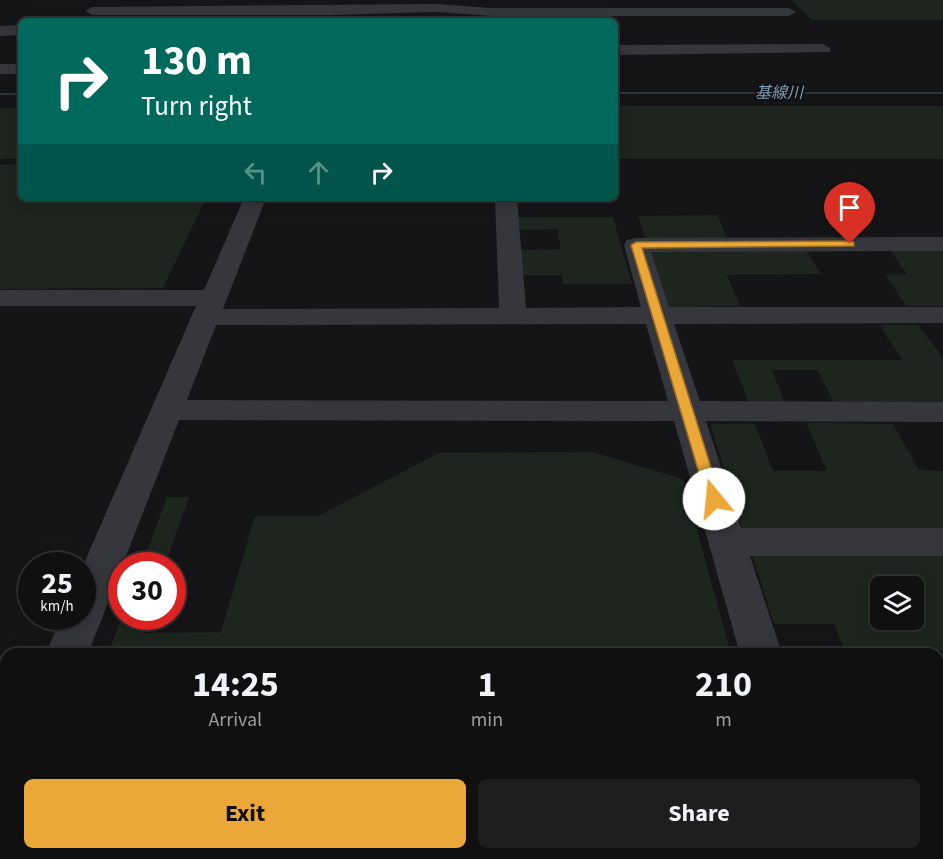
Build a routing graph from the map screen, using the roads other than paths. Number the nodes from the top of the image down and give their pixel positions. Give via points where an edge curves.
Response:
1 (105, 0) edge
2 (333, 10) edge
3 (572, 11) edge
4 (762, 12) junction
5 (789, 12) dead end
6 (86, 16) edge
7 (493, 17) edge
8 (0, 30) edge
9 (18, 30) edge
10 (796, 49) junction
11 (823, 49) dead end
12 (618, 50) edge
13 (0, 69) edge
14 (18, 69) edge
15 (254, 201) edge
16 (506, 201) edge
17 (943, 244) edge
18 (0, 298) edge
19 (210, 308) junction
20 (943, 315) edge
21 (513, 316) junction
22 (658, 316) junction
23 (168, 410) junction
24 (943, 412) edge
25 (688, 414) junction
26 (727, 542) junction
27 (943, 542) edge
28 (96, 582) edge
29 (76, 630) edge
30 (69, 648) edge
31 (759, 648) edge

1 - 6 street
2 - 6 street
2 - 7 street via 436,9
3 - 4 street
3 - 7 street
4 - 5 street
4 - 10 street
8 - 9 street
10 - 11 street
10 - 12 street
13 - 14 street
15 - 19 street
16 - 21 street
17 - 22 street via 636,245
18 - 19 street
19 - 21 street
19 - 23 street
20 - 22 street
21 - 22 street
22 - 25 street
23 - 25 street via 668,410
23 - 28 street
24 - 25 street
25 - 26 street
26 - 27 street
26 - 31 street
29 - 30 street

